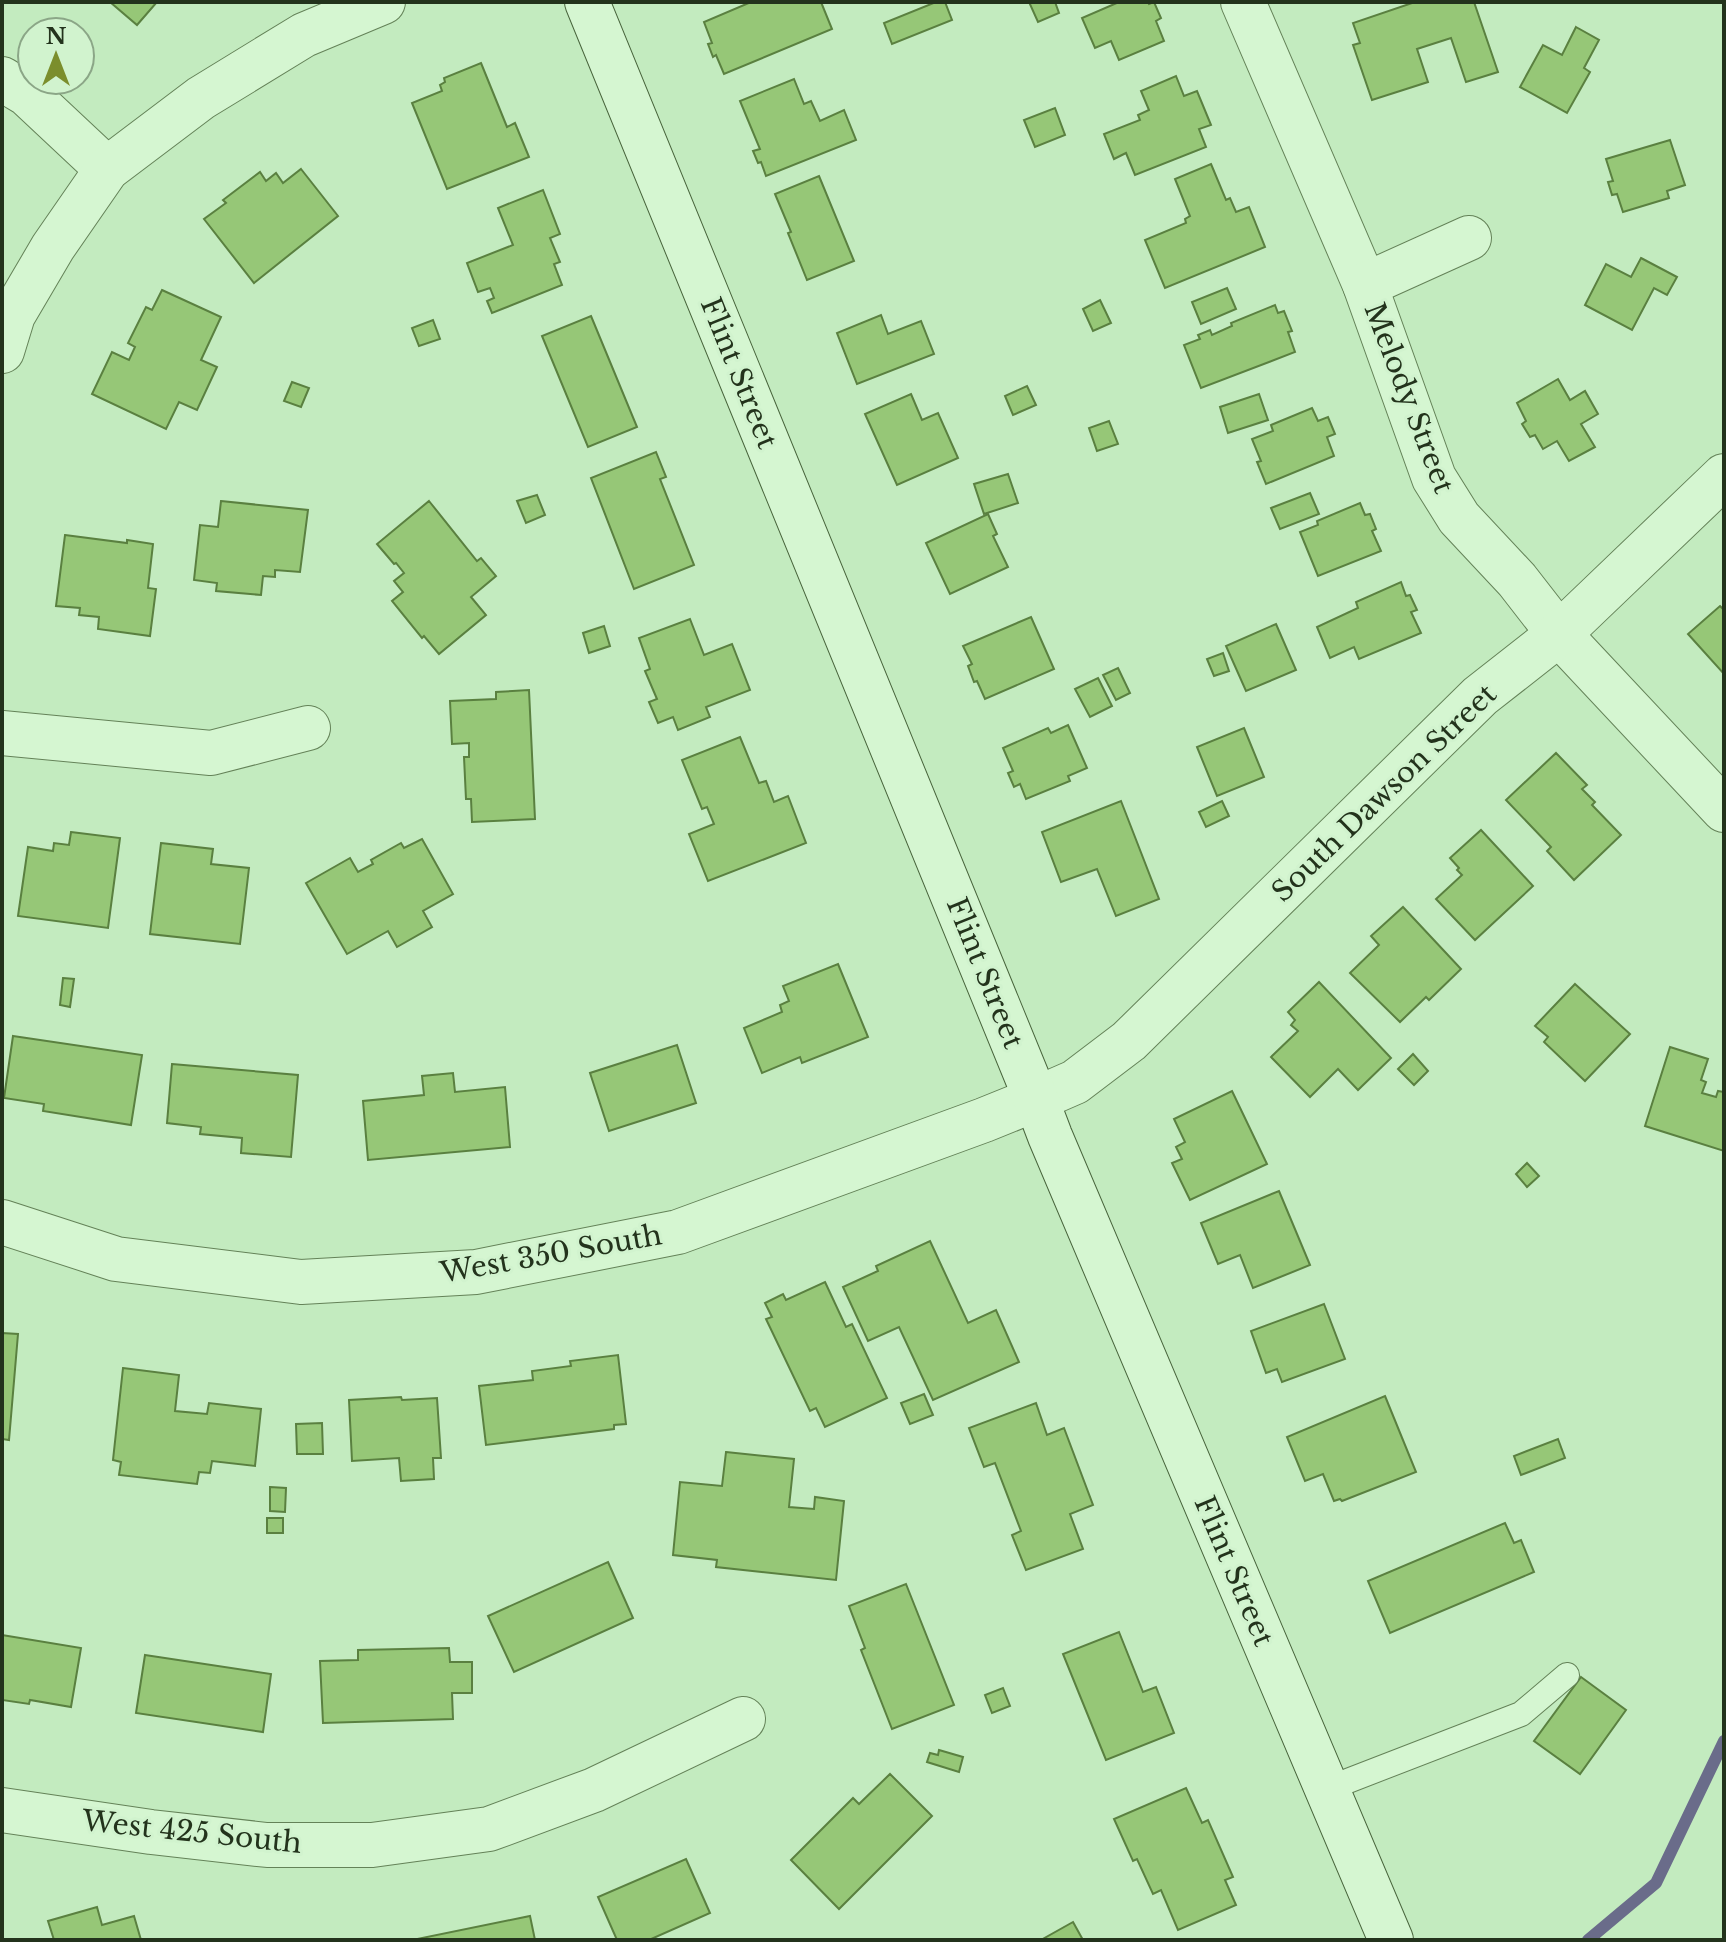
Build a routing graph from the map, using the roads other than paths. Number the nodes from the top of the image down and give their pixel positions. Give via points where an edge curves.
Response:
1 (383, 2) edge
2 (587, 2) edge
3 (1243, 2) edge
4 (2, 79) edge
5 (107, 169) junction
6 (1469, 238) dead end
7 (1365, 285) junction
8 (2, 351) edge
9 (1724, 476) edge
10 (1559, 634) junction
11 (308, 728) dead end
12 (2, 733) edge
13 (1724, 810) edge
14 (1036, 1099) junction
15 (2, 1222) edge
16 (1567, 1675) dead end
17 (743, 1719) dead end
18 (1327, 1789) junction
19 (2, 1810) edge
20 (1391, 1940) edge

1 - 5 street via 304,35 201,98
2 - 14 street, Flint Street
3 - 7 street, Melody Street
4 - 5 street via 27,94
5 - 8 street via 13,315
6 - 7 street
7 - 10 street, Melody Street via 1434,478 1459,518
9 - 10 street, South Dawson Street
10 - 13 street, Melody Street
10 - 14 street, South Dawson Street via 1480,696 1129,1041 1075,1082
11 - 12 street via 211,753
14 - 15 street, West 350 South via 678,1232 476,1272 301,1282 116,1259
14 - 18 street, Flint Street
16 - 18 lane via 1521,1714
17 - 19 street, West 425 South via 594,1790 489,1829 372,1845 267,1845
18 - 20 street, Flint Street

